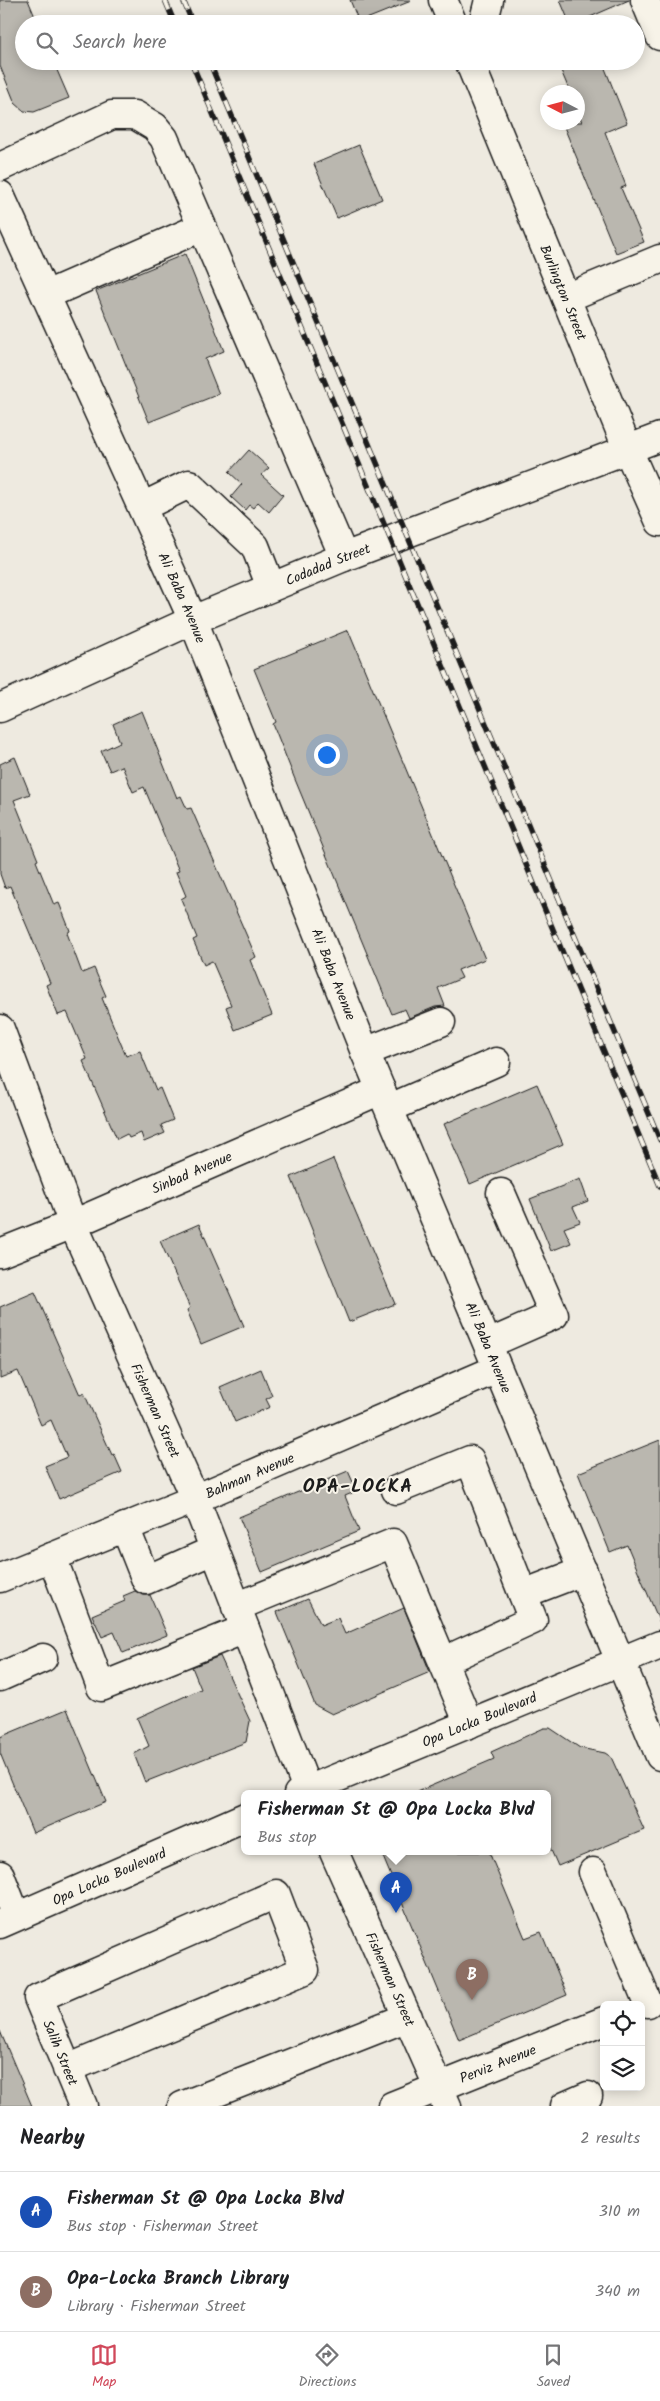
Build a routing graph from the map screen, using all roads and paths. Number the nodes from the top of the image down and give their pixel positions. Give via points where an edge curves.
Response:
1 (443, 0) edge
2 (489, 0) edge
3 (645, 0) edge
4 (449, 15) edge
5 (485, 15) edge
6 (660, 36) edge
7 (473, 70) edge
8 (0, 167) edge
9 (0, 195) edge
10 (202, 227) junction
11 (660, 259) edge
12 (46, 295) junction
13 (566, 298) junction
14 (660, 436) edge
15 (628, 450) junction
16 (142, 507) junction
17 (660, 522) edge
18 (344, 557) junction
19 (271, 587) junction
20 (193, 620) junction
21 (0, 708) edge
22 (441, 1022) dead end
23 (0, 1029) edge
24 (365, 1052) junction
25 (496, 1062) dead end
26 (385, 1099) junction
27 (501, 1193) dead end
28 (73, 1224) junction
29 (0, 1253) edge
30 (492, 1356) junction
31 (396, 1490) dead end
32 (194, 1499) junction
33 (125, 1527) junction
34 (214, 1550) junction
35 (52, 1557) junction
36 (583, 1571) junction
37 (0, 1578) edge
38 (523, 1594) junction
39 (241, 1618) junction
40 (660, 1645) edge
41 (460, 1654) dead end
42 (43, 1658) dead end
43 (621, 1661) junction
44 (0, 1678) edge
45 (469, 1724) junction
46 (660, 1756) edge
47 (304, 1790) edge
48 (312, 1790) edge
49 (241, 1819) edge
50 (335, 1855) edge
51 (593, 1872) dead end
52 (0, 1876) edge
53 (8, 1920) edge
54 (650, 2002) edge
55 (408, 2017) junction
56 (600, 2023) edge
57 (68, 2069) junction
58 (443, 2097) edge
59 (83, 2106) edge
60 (182, 2106) edge
61 (392, 2106) edge

1 - 4 street
2 - 5 street
3 - 6 street
7 - 13 street, Burlington Street
8 - 10 street via 112,115 134,115 155,126 164,138
9 - 12 street, Ali Baba Avenue
10 - 12 street
10 - 18 street
11 - 13 street
12 - 16 street, Ali Baba Avenue
13 - 15 street, Burlington Street
14 - 15 street, Codadad Street
15 - 17 street, Burlington Street
15 - 18 street, Codadad Street
16 - 19 street via 190,484 255,546
16 - 20 street, Ali Baba Avenue
18 - 19 street, Codadad Street
19 - 20 street, Codadad Street
20 - 21 street, Codadad Street
20 - 24 street, Ali Baba Avenue
22 - 24 street
23 - 28 street, Fisherman Street
24 - 26 street, Ali Baba Avenue
25 - 26 street, Sinbad Avenue
26 - 28 street, Sinbad Avenue
26 - 30 street, Ali Baba Avenue
27 - 30 street, Bahman Avenue via 554,1315
28 - 29 street, Sinbad Avenue
28 - 32 street, Fisherman Street
30 - 32 street, Bahman Avenue
30 - 36 street, Ali Baba Avenue
31 - 38 street via 470,1460
32 - 33 street, Bahman Avenue
32 - 34 street, Fisherman Street
33 - 34 street via 146,1580
33 - 35 street, Bahman Avenue
34 - 39 street, Fisherman Street
35 - 37 street, Bahman Avenue
35 - 39 street via 101,1687
36 - 38 street
36 - 43 street, Ali Baba Avenue
38 - 41 street via 534,1620
39 - 45 street via 393,1544
39 - 47 street, Fisherman Street
40 - 43 street, Opa Locka Boulevard
42 - 44 street
43 - 45 street, Opa Locka Boulevard
43 - 46 street, Ali Baba Avenue
45 - 48 street, Opa Locka Boulevard
49 - 53 street, Opa Locka Boulevard
50 - 55 street, Fisherman Street
51 - 54 street
52 - 53 street
55 - 58 street, Fisherman Street
55 - 60 street
56 - 58 street, Perviz Avenue
57 - 57 street, Salih Street via 38,1998 276,1894 305,1970
57 - 59 street, Salih Street
58 - 61 street, Perviz Avenue

